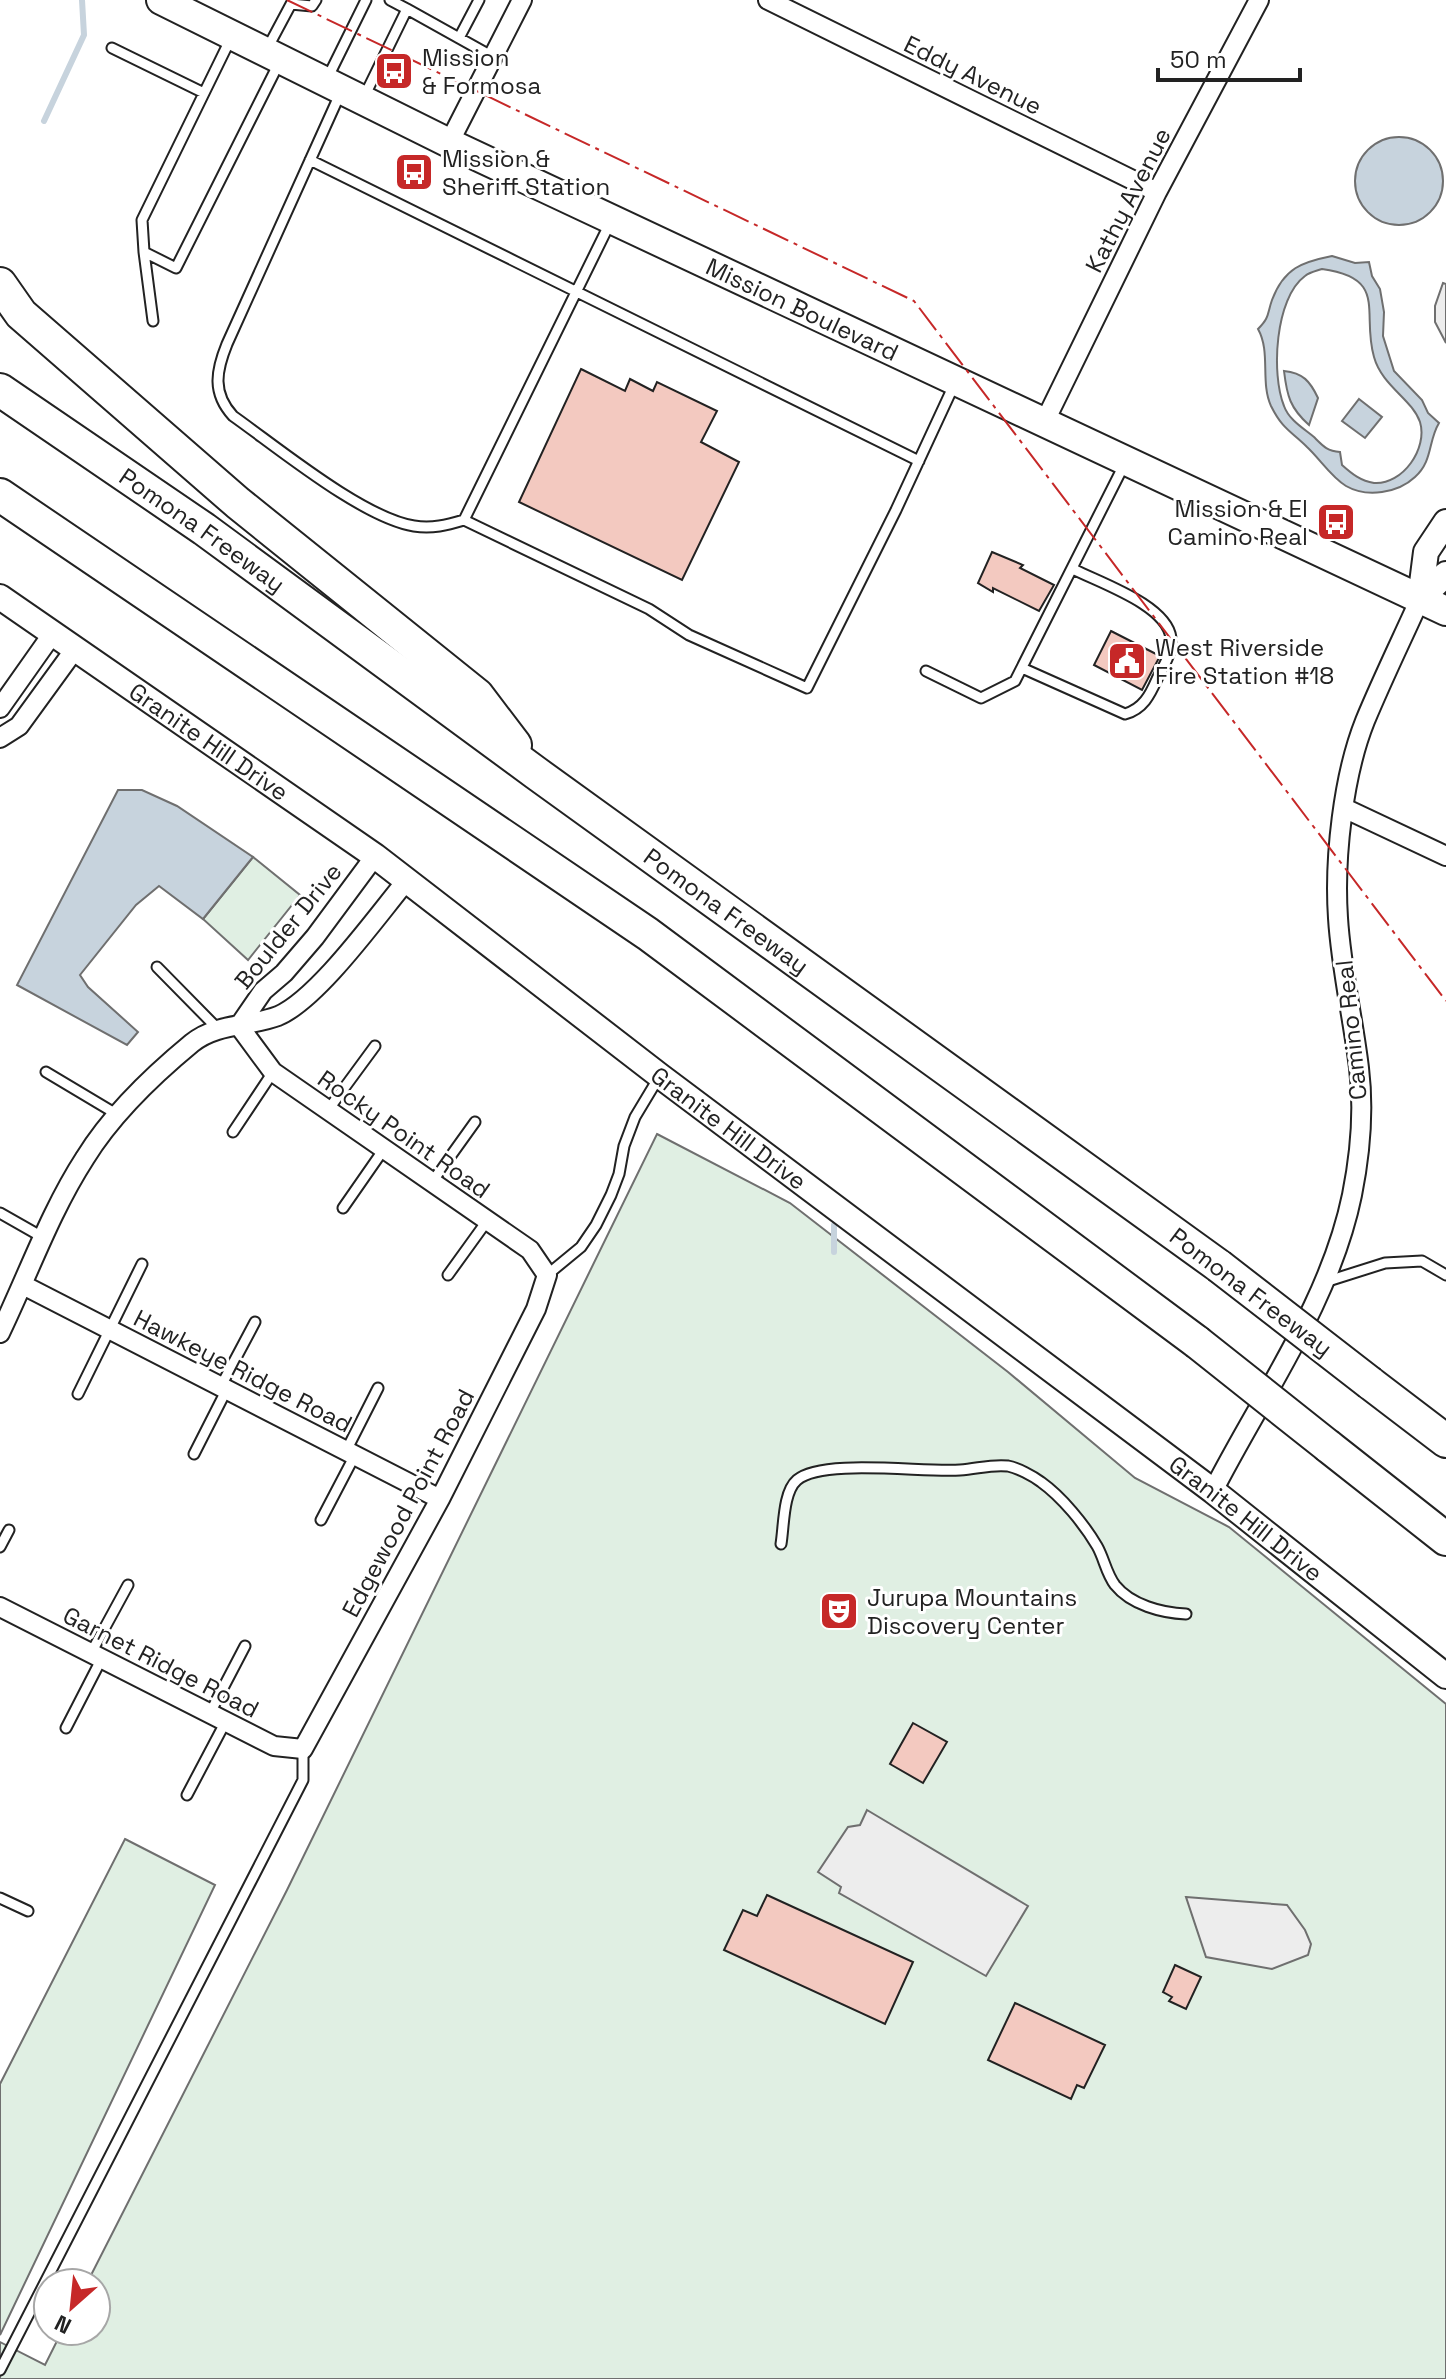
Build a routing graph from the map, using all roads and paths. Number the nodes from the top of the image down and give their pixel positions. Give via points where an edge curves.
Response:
1 (161, 0) edge
2 (316, 0) edge
3 (366, 0) edge
4 (390, 0) edge
5 (479, 0) edge
6 (768, 0) edge
7 (1259, 0) edge
8 (290, 2) edge
9 (516, 2) edge
10 (407, 9) junction
11 (233, 36) junction
12 (459, 38) junction
13 (112, 48) dead end
14 (273, 56) junction
15 (493, 57) junction
16 (343, 91) junction
17 (204, 93) junction
18 (449, 143) junction
19 (310, 160) junction
20 (1157, 192) junction
21 (612, 220) junction
22 (144, 252) junction
23 (0, 284) edge
24 (576, 292) junction
25 (153, 321) dead end
26 (956, 382) junction
27 (0, 390) edge
28 (1044, 423) junction
29 (919, 461) junction
30 (1126, 462) junction
31 (0, 495) edge
32 (464, 520) junction
33 (1446, 522) edge
34 (1073, 569) junction
35 (1446, 574) edge
36 (0, 597) edge
37 (1420, 599) junction
38 (1446, 611) edge
39 (53, 633) junction
40 (75, 649) junction
41 (1022, 668) junction
42 (926, 671) dead end
43 (0, 708) edge
44 (0, 738) edge
45 (536, 773) junction
46 (1344, 808) junction
47 (375, 856) junction
48 (1446, 856) edge
49 (407, 880) junction
50 (157, 967) dead end
51 (284, 973) junction
52 (304, 997) junction
53 (239, 1026) junction
54 (217, 1028) junction
55 (375, 1046) dead end
56 (46, 1072) dead end
57 (273, 1072) junction
58 (660, 1076) junction
59 (328, 1110) junction
60 (118, 1115) junction
61 (475, 1122) dead end
62 (233, 1132) dead end
63 (384, 1149) junction
64 (432, 1182) junction
65 (343, 1208) dead end
66 (0, 1213) edge
67 (487, 1221) junction
68 (44, 1238) junction
69 (142, 1264) dead end
70 (448, 1275) dead end
71 (547, 1275) junction
72 (1446, 1275) edge
73 (1325, 1282) junction
74 (23, 1285) junction
75 (255, 1322) dead end
76 (110, 1330) junction
77 (0, 1333) edge
78 (224, 1388) junction
79 (378, 1388) dead end
80 (78, 1394) dead end
81 (1446, 1441) edge
82 (350, 1453) junction
83 (194, 1454) dead end
84 (1213, 1491) junction
85 (440, 1499) junction
86 (321, 1520) dead end
87 (9, 1530) dead end
88 (1446, 1539) edge
89 (781, 1544) dead end
90 (0, 1547) edge
91 (128, 1585) dead end
92 (0, 1607) edge
93 (1186, 1614) dead end
94 (245, 1646) dead end
95 (96, 1656) junction
96 (1446, 1676) edge
97 (218, 1717) junction
98 (66, 1728) dead end
99 (303, 1749) junction
100 (187, 1795) dead end
101 (0, 1898) edge
102 (28, 1911) dead end
103 (0, 2370) edge

1 - 11 main road, Mission Boulevard
2 - 8 lane via 312,6
3 - 16 lane
4 - 10 lane
5 - 12 lane
6 - 20 street, Eddy Avenue
7 - 20 street, Kathy Avenue
8 - 14 lane
9 - 15 street
10 - 12 lane
10 - 16 lane
11 - 14 main road, Mission Boulevard
11 - 17 lane
12 - 15 lane
13 - 17 lane
14 - 16 main road, Mission Boulevard
14 - 22 lane via 176,268
15 - 18 street
16 - 18 main road, Mission Boulevard
16 - 19 lane
17 - 22 lane via 142,220
18 - 21 main road, Mission Boulevard
19 - 24 lane
19 - 32 lane via 220,360 220,398 233,416 380,514 428,528
20 - 28 street, Kathy Avenue
21 - 24 lane
21 - 26 main road, Mission Boulevard
22 - 25 lane
23 - 45 highway via 21,314 238,503 477,695
24 - 29 lane
24 - 32 lane
26 - 28 main road, Mission Boulevard
26 - 29 lane
27 - 45 highway, Pomona Freeway via 204,529
28 - 30 main road, Mission Boulevard
29 - 32 lane via 807,688 689,635 649,609
30 - 34 lane
30 - 37 main road, Mission Boulevard
31 - 88 highway, bridge via 648,934 1197,1342
33 - 37 street, Camino Real via 1426,552
34 - 41 lane
34 - 41 lane via 1152,608 1168,627 1172,641 1152,690 1135,711 1125,714
35 - 37 street, Camino Real
36 - 39 street, Granite Hill Drive
37 - 38 main road, Mission Boulevard
37 - 46 street, Camino Real via 1365,722
39 - 40 street, Granite Hill Drive
39 - 43 street
40 - 44 street via 19,726
40 - 47 street, Granite Hill Drive
41 - 42 lane via 1015,681 981,698
45 - 81 highway, Pomona Freeway, bridge via 1219,1266
46 - 48 street
46 - 73 street, Camino Real via 1338,919 1360,1072 1359,1142 1346,1217
47 - 49 street, Granite Hill Drive
47 - 51 street, Boulder Drive
49 - 52 street, Boulder Drive
49 - 58 street, Granite Hill Drive
50 - 54 lane
51 - 52 street
51 - 53 street, Boulder Drive via 263,991
52 - 53 street, Boulder Drive via 280,1015
53 - 54 street, Boulder Drive
53 - 57 street, Rocky Point Road
54 - 60 street, Boulder Drive via 194,1041
55 - 59 lane
56 - 60 lane
57 - 59 street, Rocky Point Road
57 - 62 lane
58 - 71 lane via 635,1117 619,1174 596,1225 581,1247
58 - 84 street, Granite Hill Drive
59 - 63 street, Rocky Point Road
60 - 68 street, Boulder Drive via 84,1159
61 - 64 lane
63 - 64 street, Rocky Point Road
63 - 65 lane
64 - 67 street, Rocky Point Road
66 - 68 lane
67 - 70 lane
67 - 71 street, Rocky Point Road via 530,1250
68 - 74 street, Boulder Drive
69 - 76 lane
71 - 85 street, Edgewood Point Road via 536,1309
72 - 73 lane via 1422,1261 1385,1263
73 - 84 street, Camino Real
74 - 76 street, Hawkeye Ridge Road
74 - 77 street, Boulder Drive
75 - 78 lane
76 - 78 street, Hawkeye Ridge Road
76 - 80 lane
78 - 82 street, Hawkeye Ridge Road
78 - 83 lane
79 - 82 lane
82 - 85 street, Hawkeye Ridge Road
82 - 86 lane
84 - 96 street, Granite Hill Drive
85 - 99 street, Edgewood Point Road
87 - 90 lane
89 - 93 lane via 790,1493 797,1480 809,1474 834,1469 1012,1467 1042,1482 1070,1511 1098,1547 1115,1585 1155,1610
91 - 95 lane
92 - 95 street, Garnet Ridge Road
94 - 97 lane
95 - 97 street, Garnet Ridge Road
95 - 98 lane
97 - 99 street, Garnet Ridge Road via 274,1746
97 - 100 lane
99 - 103 lane via 303,1780
101 - 102 lane

